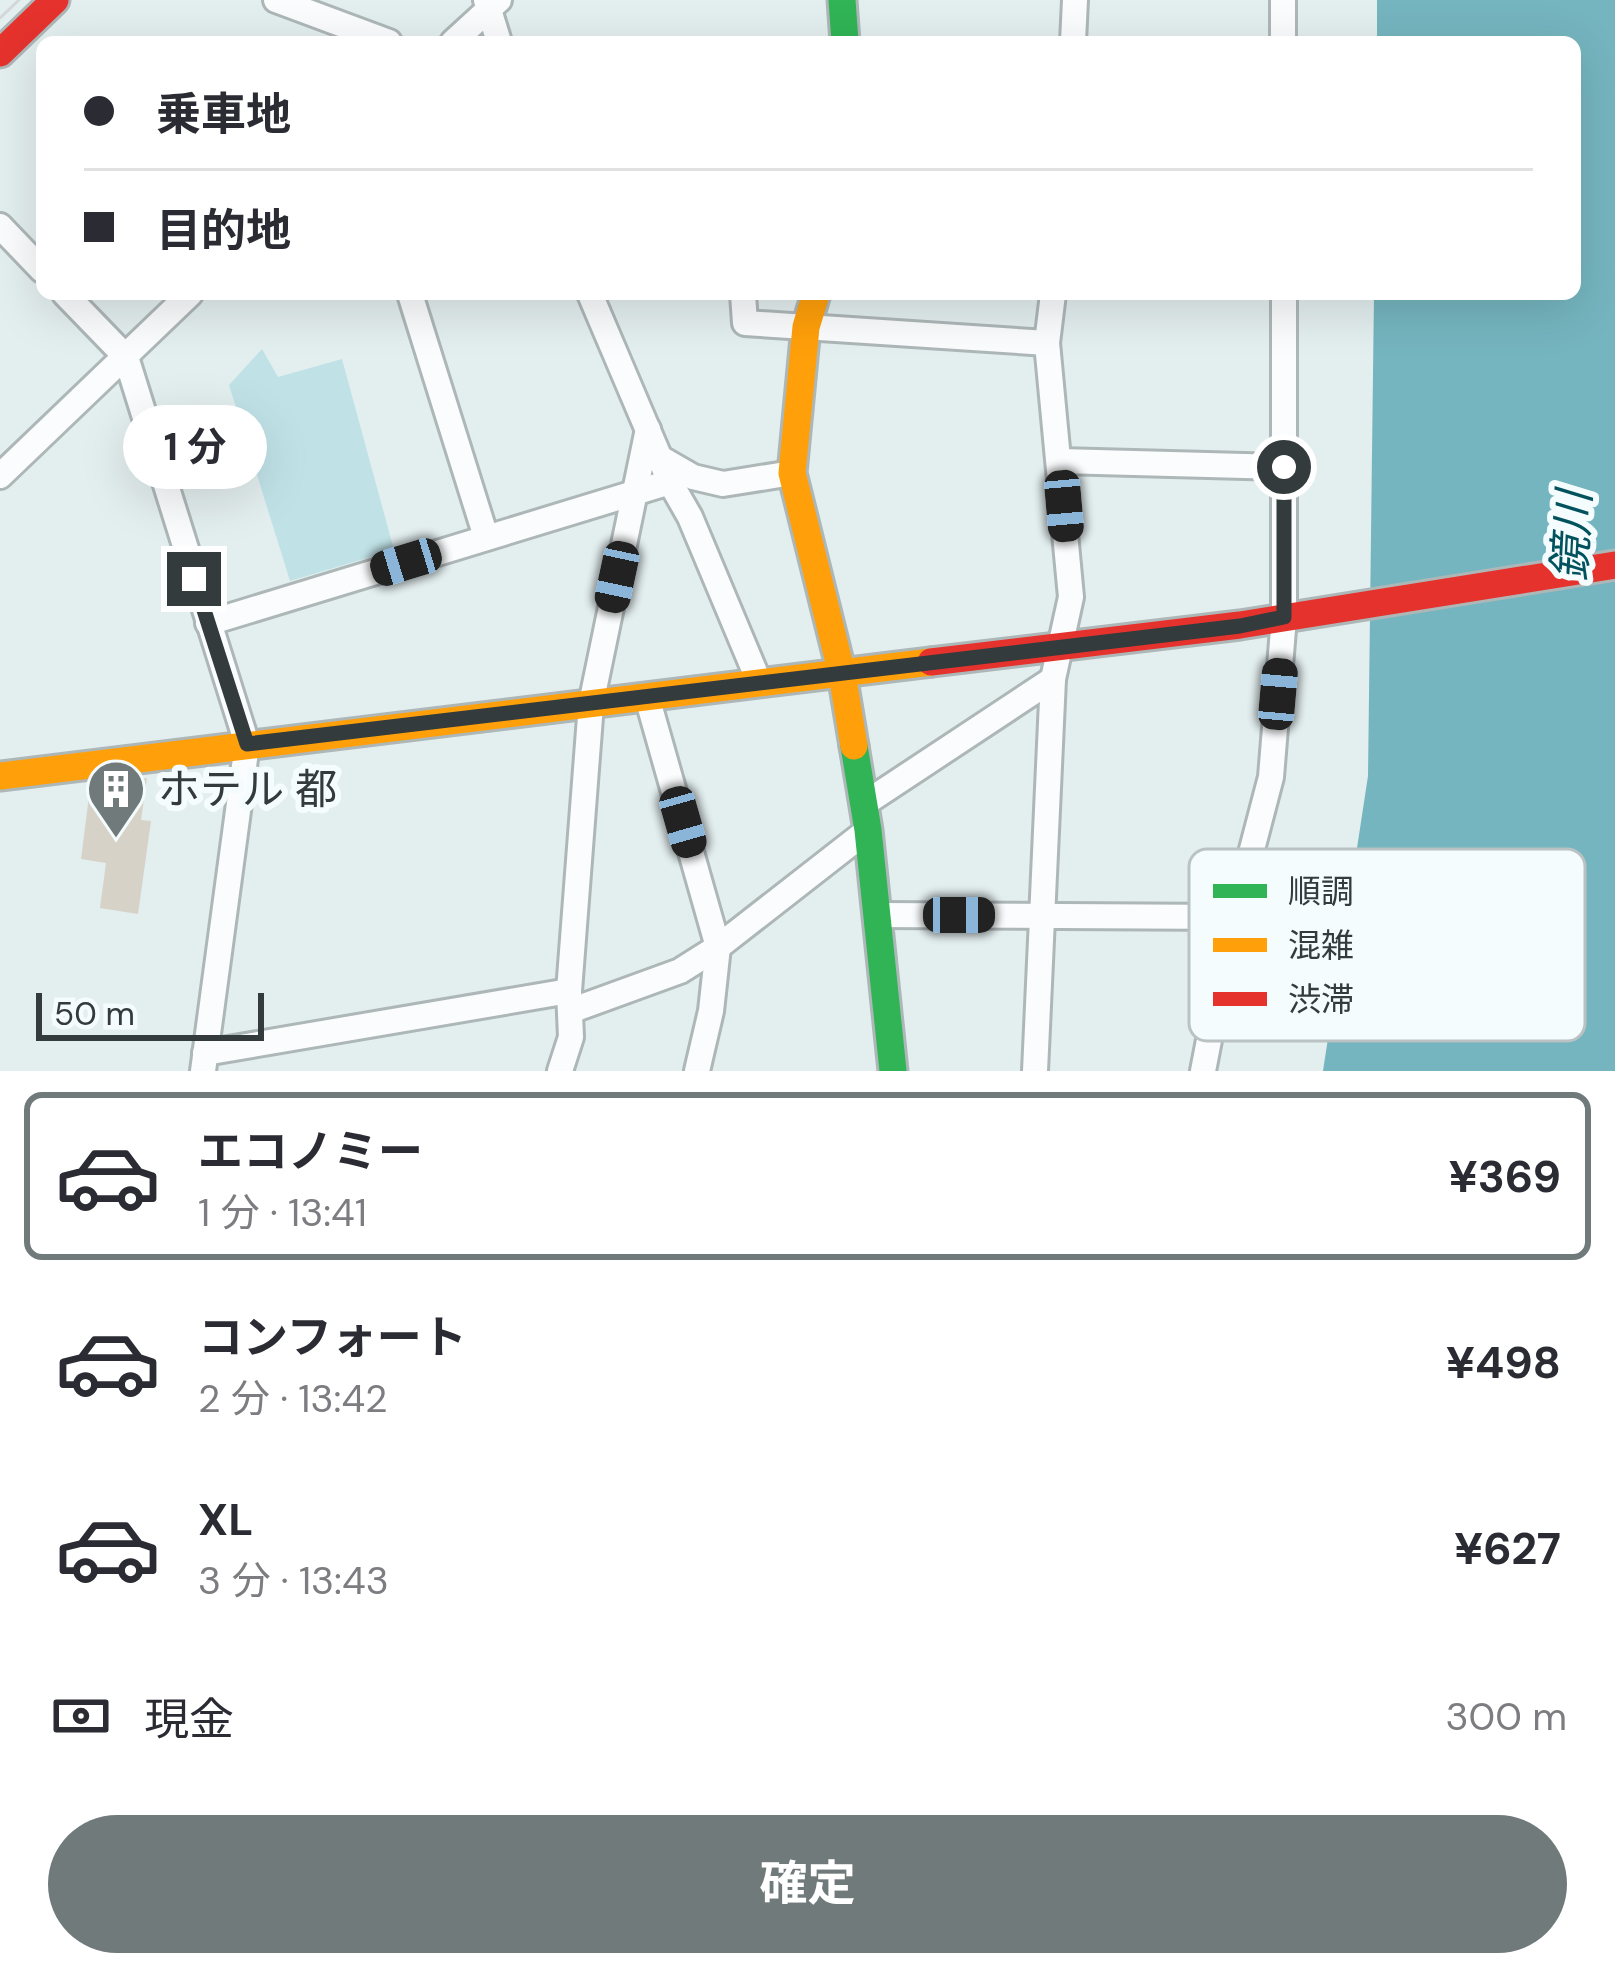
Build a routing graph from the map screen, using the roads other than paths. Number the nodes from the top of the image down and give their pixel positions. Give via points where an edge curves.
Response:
1 (55, 0) edge
2 (276, 0) edge
3 (842, 0) edge
4 (1076, 0) edge
5 (1283, 0) edge
6 (491, 3) edge
7 (373, 36) edge
8 (459, 36) edge
9 (498, 36) edge
10 (845, 36) edge
11 (1073, 36) edge
12 (1283, 36) edge
13 (0, 53) edge
14 (0, 226) edge
15 (36, 264) edge
16 (71, 300) edge
17 (184, 300) edge
18 (412, 300) edge
19 (593, 300) edge
20 (743, 300) edge
21 (814, 300) edge
22 (1052, 300) edge
23 (1284, 300) edge
24 (806, 327) junction
25 (1048, 343) junction
26 (126, 357) junction
27 (648, 429) junction
28 (1060, 461) junction
29 (1284, 467) junction
30 (665, 470) junction
31 (792, 473) junction
32 (0, 476) edge
33 (723, 484) junction
34 (635, 492) junction
35 (690, 517) junction
36 (485, 537) junction
37 (1615, 565) edge
38 (1284, 617) junction
39 (208, 623) junction
40 (1060, 645) junction
41 (842, 674) junction
42 (1053, 679) junction
43 (760, 684) junction
44 (647, 697) junction
45 (591, 704) junction
46 (247, 744) junction
47 (0, 776) edge
48 (866, 817) junction
49 (1252, 849) edge
50 (877, 915) junction
51 (1042, 915) junction
52 (1189, 916) edge
53 (718, 947) junction
54 (570, 1001) junction
55 (1209, 1041) edge
56 (204, 1062) edge
57 (560, 1071) edge
58 (697, 1071) edge
59 (893, 1071) edge
60 (1035, 1071) edge
61 (1203, 1071) edge

1 - 13 street
2 - 7 street
3 - 10 street
4 - 11 street
5 - 12 street
6 - 8 street
6 - 9 street
14 - 15 street
16 - 26 street
17 - 26 street
18 - 36 street
19 - 27 street
20 - 24 street via 745,322
21 - 24 street
22 - 25 street
23 - 29 street
24 - 25 street
24 - 31 street
25 - 28 street
26 - 32 street
26 - 39 street
27 - 30 street
27 - 34 street
28 - 29 street
28 - 40 street via 1071,597
29 - 38 street
30 - 33 street
30 - 34 street
30 - 35 street
31 - 33 street
31 - 41 street
33 - 35 street
34 - 36 street
34 - 45 street
35 - 43 street
36 - 39 street
37 - 38 street
38 - 40 street
38 - 49 street via 1271,777
39 - 46 street
40 - 41 street
40 - 42 street
41 - 43 street
41 - 48 street
42 - 48 street
42 - 51 street
43 - 44 street
44 - 45 street
44 - 53 street
45 - 46 street
45 - 54 street
46 - 47 street
46 - 56 street
48 - 50 street
48 - 53 street
50 - 51 street
50 - 59 street
51 - 52 street
51 - 60 street
53 - 54 street via 680,971
53 - 58 street
54 - 56 street
54 - 57 street via 571,1037
55 - 61 street

